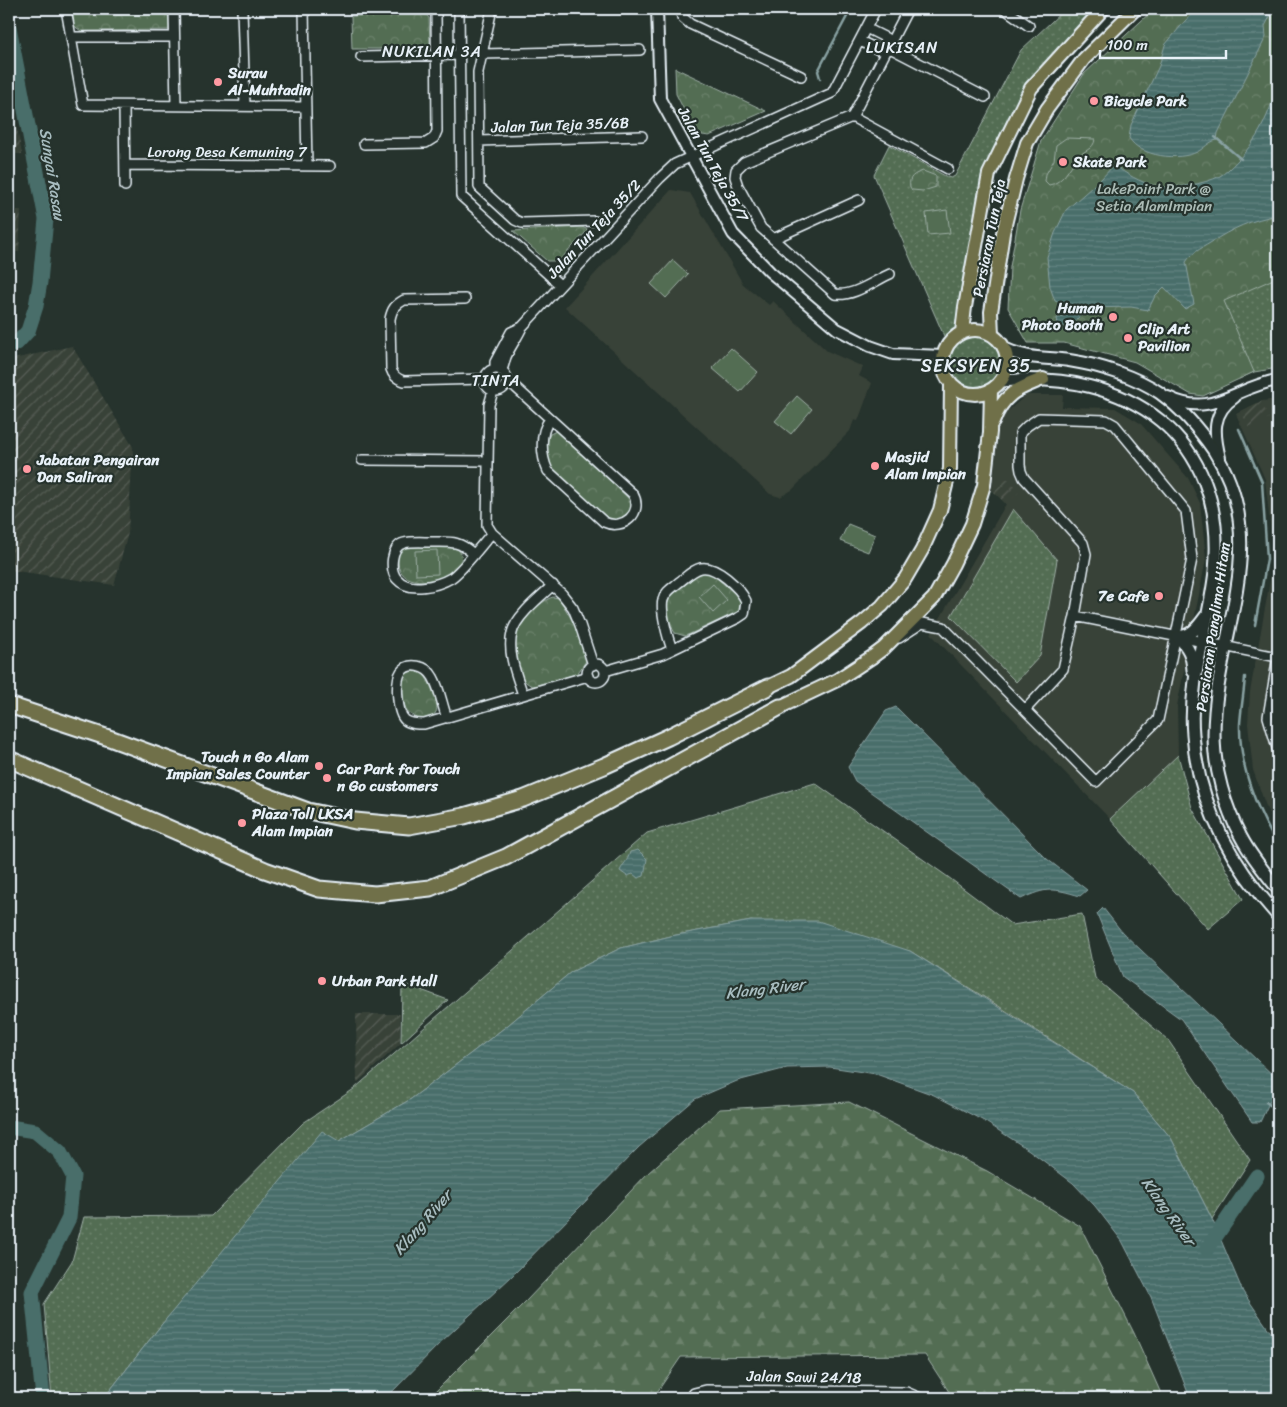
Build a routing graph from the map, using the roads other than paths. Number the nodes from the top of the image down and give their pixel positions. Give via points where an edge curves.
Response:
1 (66, 9) edge
2 (174, 9) edge
3 (242, 9) edge
4 (304, 9) edge
5 (436, 9) edge
6 (459, 9) edge
7 (492, 9) edge
8 (657, 9) edge
9 (876, 9) edge
10 (908, 9) edge
11 (1005, 9) edge
12 (1103, 9) edge
13 (1135, 9) edge
14 (681, 13) edge
15 (1029, 26) dead end
16 (866, 28) junction
17 (71, 37) junction
18 (174, 37) junction
19 (860, 40) junction
20 (888, 47) junction
21 (640, 50) dead end
22 (459, 54) junction
23 (482, 54) junction
24 (436, 55) junction
25 (361, 57) dead end
26 (801, 76) dead end
27 (985, 97) dead end
28 (124, 106) junction
29 (176, 106) junction
30 (246, 106) junction
31 (306, 107) junction
32 (852, 117) junction
33 (642, 136) dead end
34 (479, 141) junction
35 (364, 144) dead end
36 (692, 157) junction
37 (125, 165) junction
38 (307, 166) junction
39 (330, 166) dead end
40 (948, 169) dead end
41 (125, 186) dead end
42 (859, 200) dead end
43 (595, 221) dead end
44 (773, 239) junction
45 (890, 274) dead end
46 (560, 285) junction
47 (465, 299) dead end
48 (522, 327) junction
49 (962, 332) junction
50 (992, 334) junction
51 (1005, 349) junction
52 (943, 356) junction
53 (501, 368) junction
54 (485, 379) junction
55 (1043, 379) junction
56 (1278, 380) edge
57 (1001, 381) junction
58 (951, 383) junction
59 (506, 384) junction
60 (1248, 388) junction
61 (991, 390) junction
62 (493, 391) junction
63 (1159, 393) junction
64 (550, 419) junction
65 (990, 432) junction
66 (362, 460) dead end
67 (488, 461) junction
68 (1222, 464) junction
69 (492, 533) junction
70 (473, 554) junction
71 (553, 585) junction
72 (1208, 614) junction
73 (1075, 616) junction
74 (1177, 637) junction
75 (1202, 642) junction
76 (1225, 646) junction
77 (884, 648) junction
78 (672, 649) junction
79 (1278, 656) edge
80 (593, 664) junction
81 (605, 671) junction
82 (588, 676) junction
83 (1195, 679) junction
84 (768, 687) joint
85 (524, 695) junction
86 (9, 705) edge
87 (780, 707) joint
88 (1025, 710) junction
89 (447, 718) junction
90 (1278, 751) edge
91 (9, 759) edge
92 (1278, 889) edge
93 (1278, 916) edge
94 (806, 1394) edge
95 (690, 1398) edge
96 (920, 1398) edge

1 - 17 street
2 - 18 street
3 - 30 street
4 - 31 street
5 - 24 street
6 - 22 street
7 - 23 street
8 - 36 street, Jalan Tun Teja 35/7 via 660,99
9 - 16 street, Jalan Tun Teja 35/2
10 - 20 street
11 - 15 street
12 - 49 main road, Persiaran Tun Teja via 1031,88 990,174
13 - 50 main road, Persiaran Tun Teja via 1084,59 1047,109 1028,143 1003,234 991,312
14 - 26 street via 690,24
16 - 19 street, Jalan Tun Teja 35/2
16 - 20 street via 886,38
17 - 18 street
17 - 28 street via 83,105
18 - 29 street
19 - 20 street via 879,50
19 - 36 street, Jalan Tun Teja 35/2 via 832,92
20 - 27 street
20 - 32 street
21 - 23 street
22 - 24 street
22 - 46 street via 461,196
23 - 34 street via 478,72
24 - 25 street
24 - 35 street via 434,138 426,143
28 - 29 street
28 - 37 street
29 - 30 street
30 - 31 street
31 - 38 street
32 - 40 street
32 - 44 street via 744,162 736,170 738,186 761,228
33 - 34 street, Jalan Tun Teja 35/6B
34 - 43 street via 479,187 515,220
36 - 46 street, Jalan Tun Teja 35/2 via 676,164 660,178
36 - 52 street, Jalan Tun Teja 35/7 via 733,234 770,272 837,329 894,354
37 - 38 street, Lorong Desa Kemuning 7
37 - 41 street
38 - 39 street, Lorong Desa Kemuning 7
42 - 44 street
44 - 45 street via 835,294 850,293
46 - 48 street, Jalan Tun Teja 35/2
47 - 54 street via 404,300 396,304 390,319 391,369 398,380 404,381
48 - 53 street, Jalan Tun Teja 35/2
48 - 53 street, Jalan Tun Teja 35/2 via 511,332 495,362
49 - 50 main road via 983,330
49 - 52 main road via 950,341
50 - 51 main road
51 - 57 main road via 1007,369
51 - 63 main road, Persiaran Panglima Hitam via 1018,355 1093,366 1136,380
52 - 58 main road via 944,371
53 - 54 street via 488,373
53 - 59 street via 507,377
54 - 62 street
55 - 57 main road, Persiaran Panglima Hitam
55 - 65 main road via 1006,398
55 - 72 main road, Persiaran Panglima Hitam via 1087,386 1126,399 1153,414 1185,446 1204,483 1214,519 1215,571
56 - 60 street
57 - 61 main road
58 - 61 main road via 969,394
58 - 84 main road via 950,469 940,510 905,579 862,623 812,662
59 - 62 street
59 - 64 street via 514,386
60 - 63 street via 1211,404 1198,406 1186,405
60 - 68 street via 1231,400 1217,420 1215,438
61 - 65 main road
62 - 67 street via 489,405
63 - 68 main road, Persiaran Panglima Hitam via 1186,415
64 - 64 street via 633,494 637,508 626,522 618,525 604,522 548,471 542,450
65 - 77 main road via 984,484 972,524 953,564 934,598
66 - 67 street
67 - 69 street via 487,525
68 - 76 main road, Persiaran Panglima Hitam via 1239,511 1241,541 1241,560
69 - 70 street
69 - 71 street
70 - 70 street via 453,577 430,586 407,585 396,579 392,568 396,549 403,543 456,542
71 - 80 street via 573,608
71 - 85 street via 512,631 512,658
72 - 74 main road via 1190,634
72 - 75 main road, Persiaran Panglima Hitam
73 - 74 street
73 - 74 street via 1086,554 1084,546 1021,471 1020,433 1039,418 1106,420 1115,425 1186,511 1192,559
73 - 88 street via 1063,669
74 - 75 street
74 - 83 main road via 1191,654
74 - 88 street via 1158,720 1096,782
75 - 76 street
75 - 83 main road, Persiaran Panglima Hitam
76 - 79 street
76 - 92 main road, Persiaran Panglima Hitam via 1219,673 1214,736 1218,771 1241,837
77 - 87 main road via 837,680
77 - 88 street via 922,623 943,627
78 - 78 street via 744,614 746,601 728,579 703,567 694,570 666,593 662,601
78 - 81 street
79 - 90 street via 1268,717
80 - 81 street
80 - 82 street via 587,671
81 - 82 street via 598,681
82 - 85 street
83 - 93 main road, Persiaran Panglima Hitam via 1193,735 1208,808 1241,871
84 - 86 highway via 612,763 523,799 464,816 409,826 355,821 308,811
85 - 89 street
87 - 91 highway via 506,857 430,888 375,894 319,889 265,870
89 - 89 street via 424,724 405,720 399,711 397,681 405,668 415,665 426,668 433,677
94 - 95 street, Jalan Sawi 24/18 via 706,1390 694,1393
94 - 96 street, Jalan Sawi 24/18 via 906,1392

